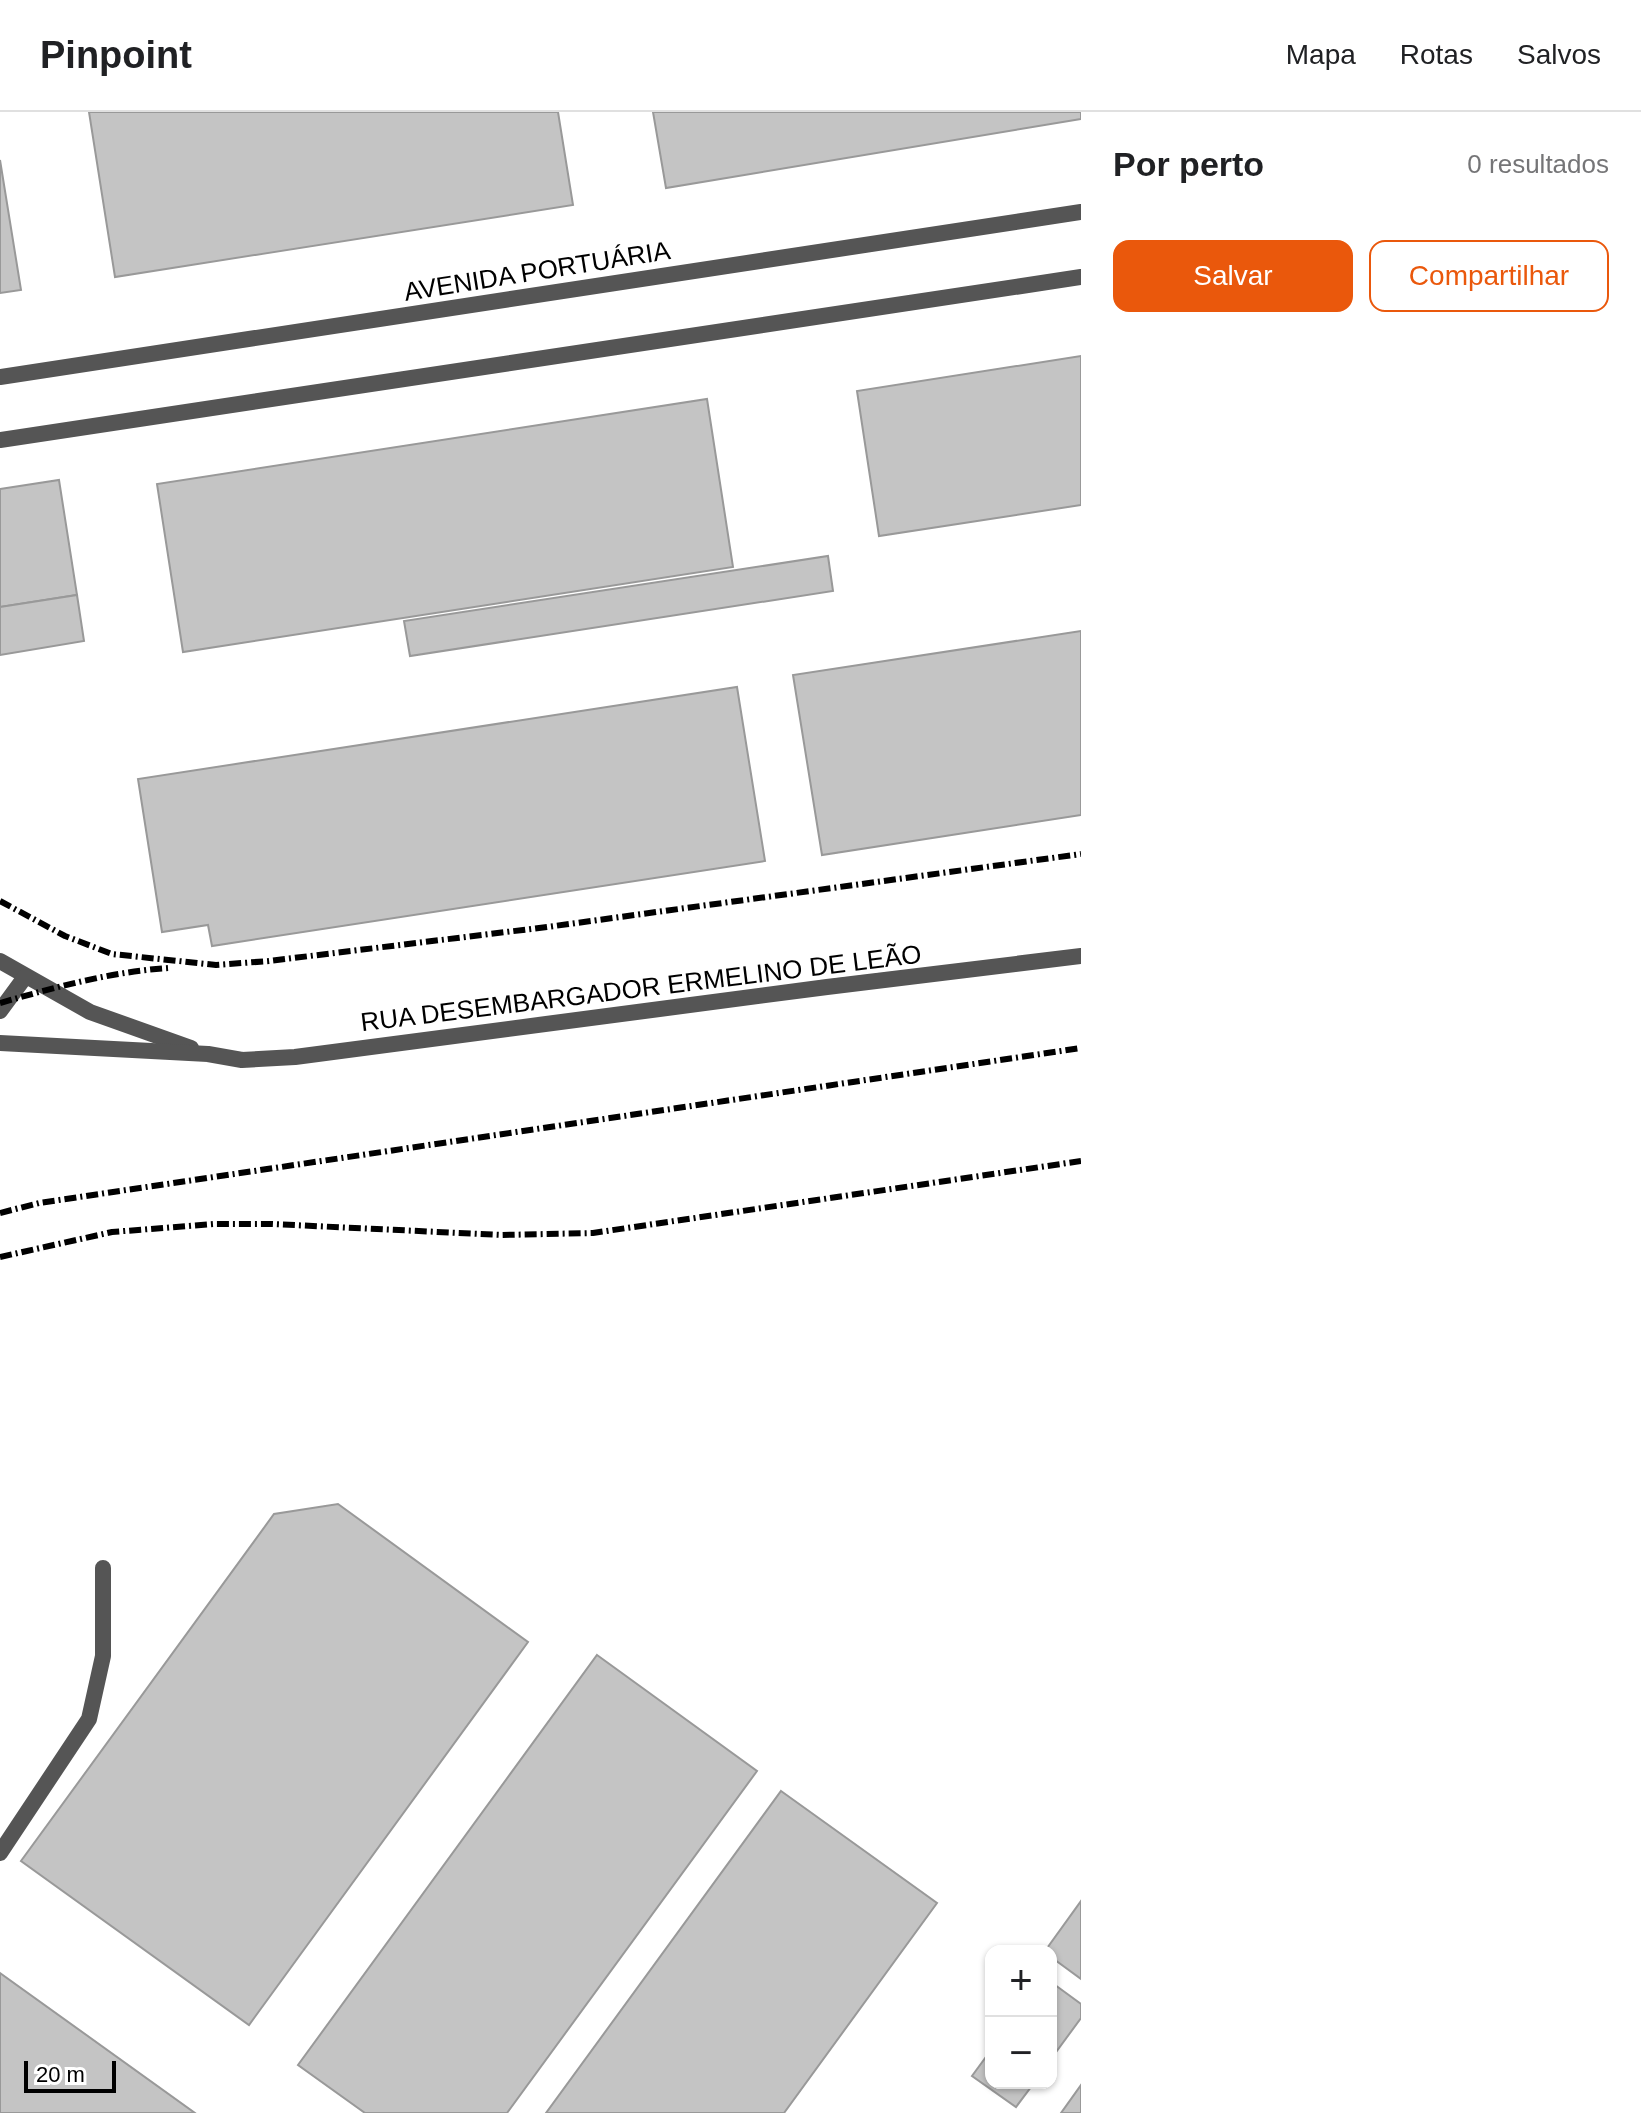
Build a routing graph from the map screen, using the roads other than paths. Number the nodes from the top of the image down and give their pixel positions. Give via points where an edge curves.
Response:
1 (1081, 212) edge
2 (1081, 277) edge
3 (0, 377) edge
4 (0, 440) edge
5 (1081, 956) edge
6 (0, 961) edge
7 (25, 977) junction
8 (0, 1011) edge
9 (0, 1043) edge
10 (208, 1054) junction
11 (103, 1568) dead end
12 (0, 1853) edge

1 - 3 street, AVENIDA PORTUÁRIA
2 - 4 street
5 - 10 street, RUA DESEMBARGADOR ERMELINO DE LEÃO via 295,1057 242,1060
6 - 7 street, RUA DESEMBARGADOR ERMELINO DE LEÃO
7 - 8 street
7 - 10 street, RUA DESEMBARGADOR ERMELINO DE LEÃO via 90,1012
9 - 10 street, RUA DESEMBARGADOR ERMELINO DE LEÃO
11 - 12 street via 103,1656 89,1719

